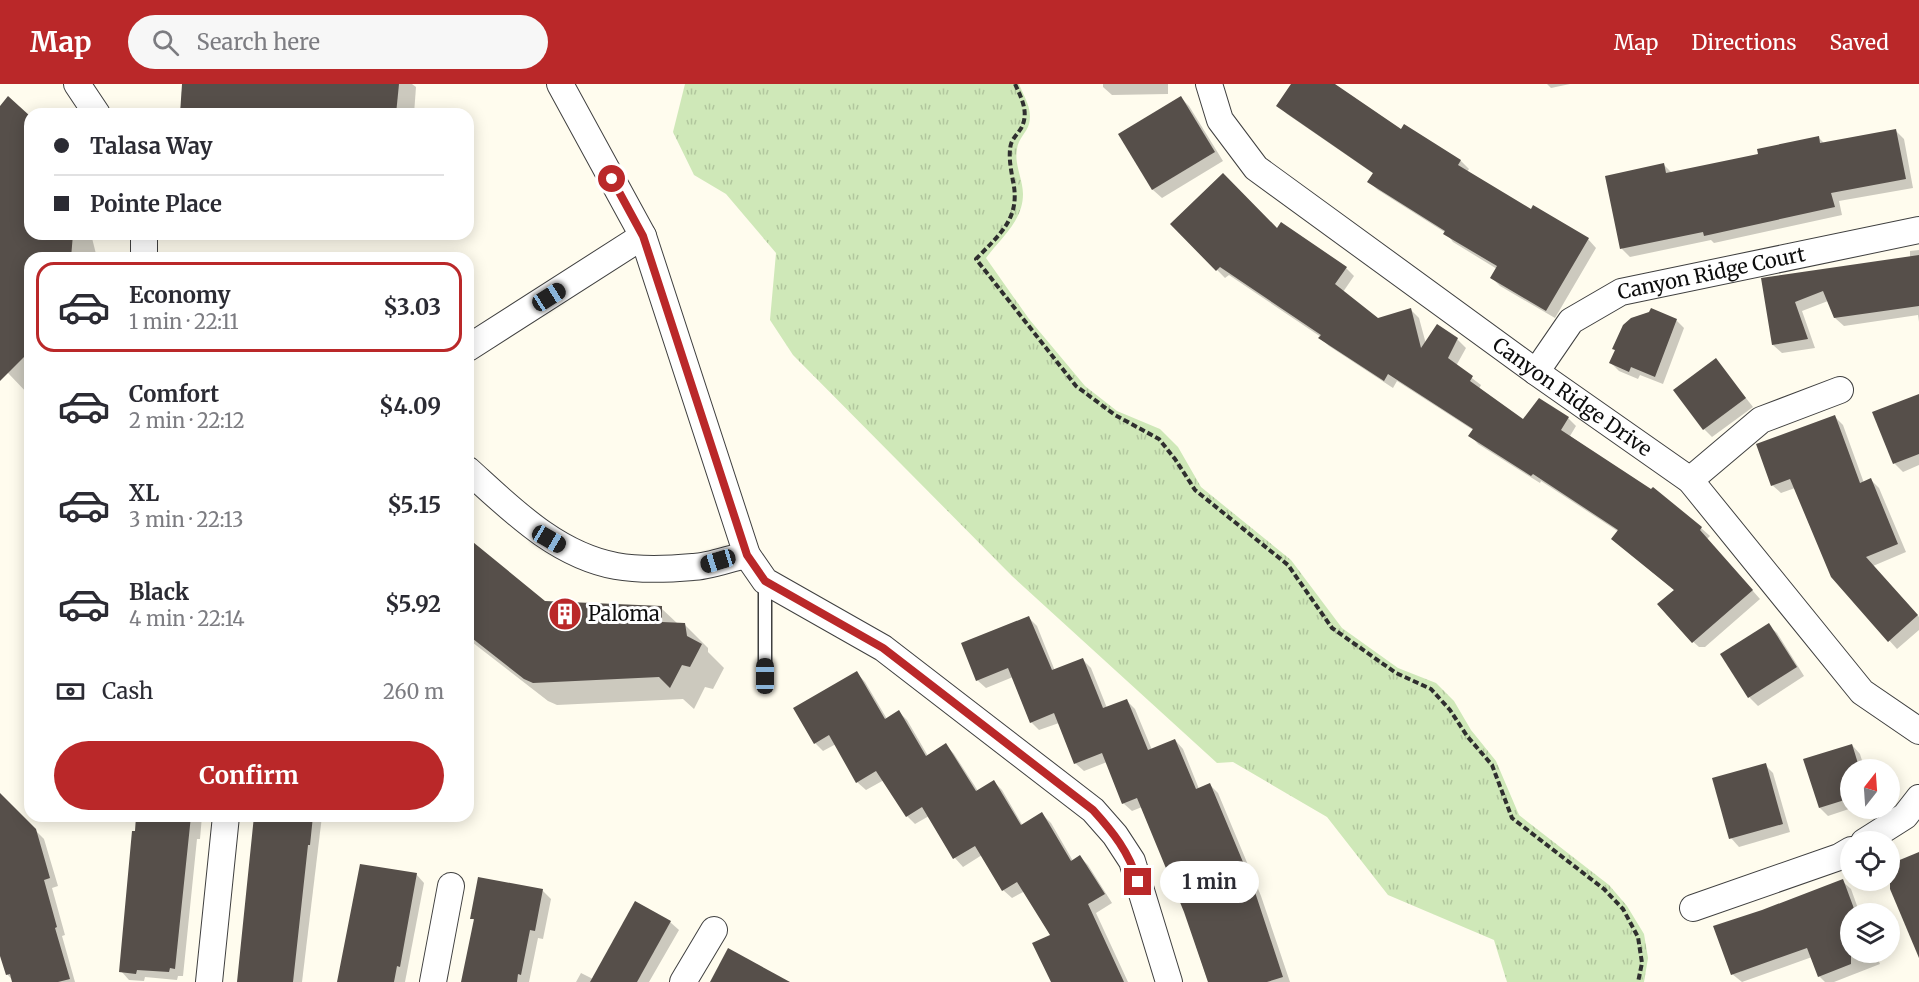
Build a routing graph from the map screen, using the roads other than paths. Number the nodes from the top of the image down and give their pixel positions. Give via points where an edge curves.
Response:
1 (77, 84) edge
2 (560, 84) edge
3 (1209, 84) edge
4 (93, 108) edge
5 (1919, 230) edge
6 (643, 236) junction
7 (474, 344) edge
8 (1536, 372) junction
9 (1840, 390) dead end
10 (474, 475) edge
11 (1690, 480) junction
12 (747, 555) junction
13 (765, 581) junction
14 (765, 676) dead end
15 (1919, 731) edge
16 (1919, 798) edge
17 (225, 822) edge
18 (1881, 831) edge
19 (1840, 856) edge
20 (451, 886) dead end
21 (1693, 908) dead end
22 (714, 930) dead end
23 (209, 982) edge
24 (433, 982) edge
25 (684, 982) edge
26 (1169, 982) edge

1 - 4 street
2 - 6 street
3 - 8 street, Canyon Ridge Drive via 1220,120 1256,168
5 - 8 street, Canyon Ridge Court via 1621,292 1571,321
6 - 7 street
6 - 12 street
8 - 11 street, Canyon Ridge Drive
9 - 11 street via 1761,420
10 - 12 street via 549,539 600,562 627,567 696,567
11 - 15 street, Canyon Ridge Drive via 1862,692
12 - 13 street
13 - 14 lane
13 - 26 street via 883,648 1093,810 1132,861
16 - 18 street via 1905,816
17 - 23 street
19 - 21 street
20 - 24 street
22 - 25 street

